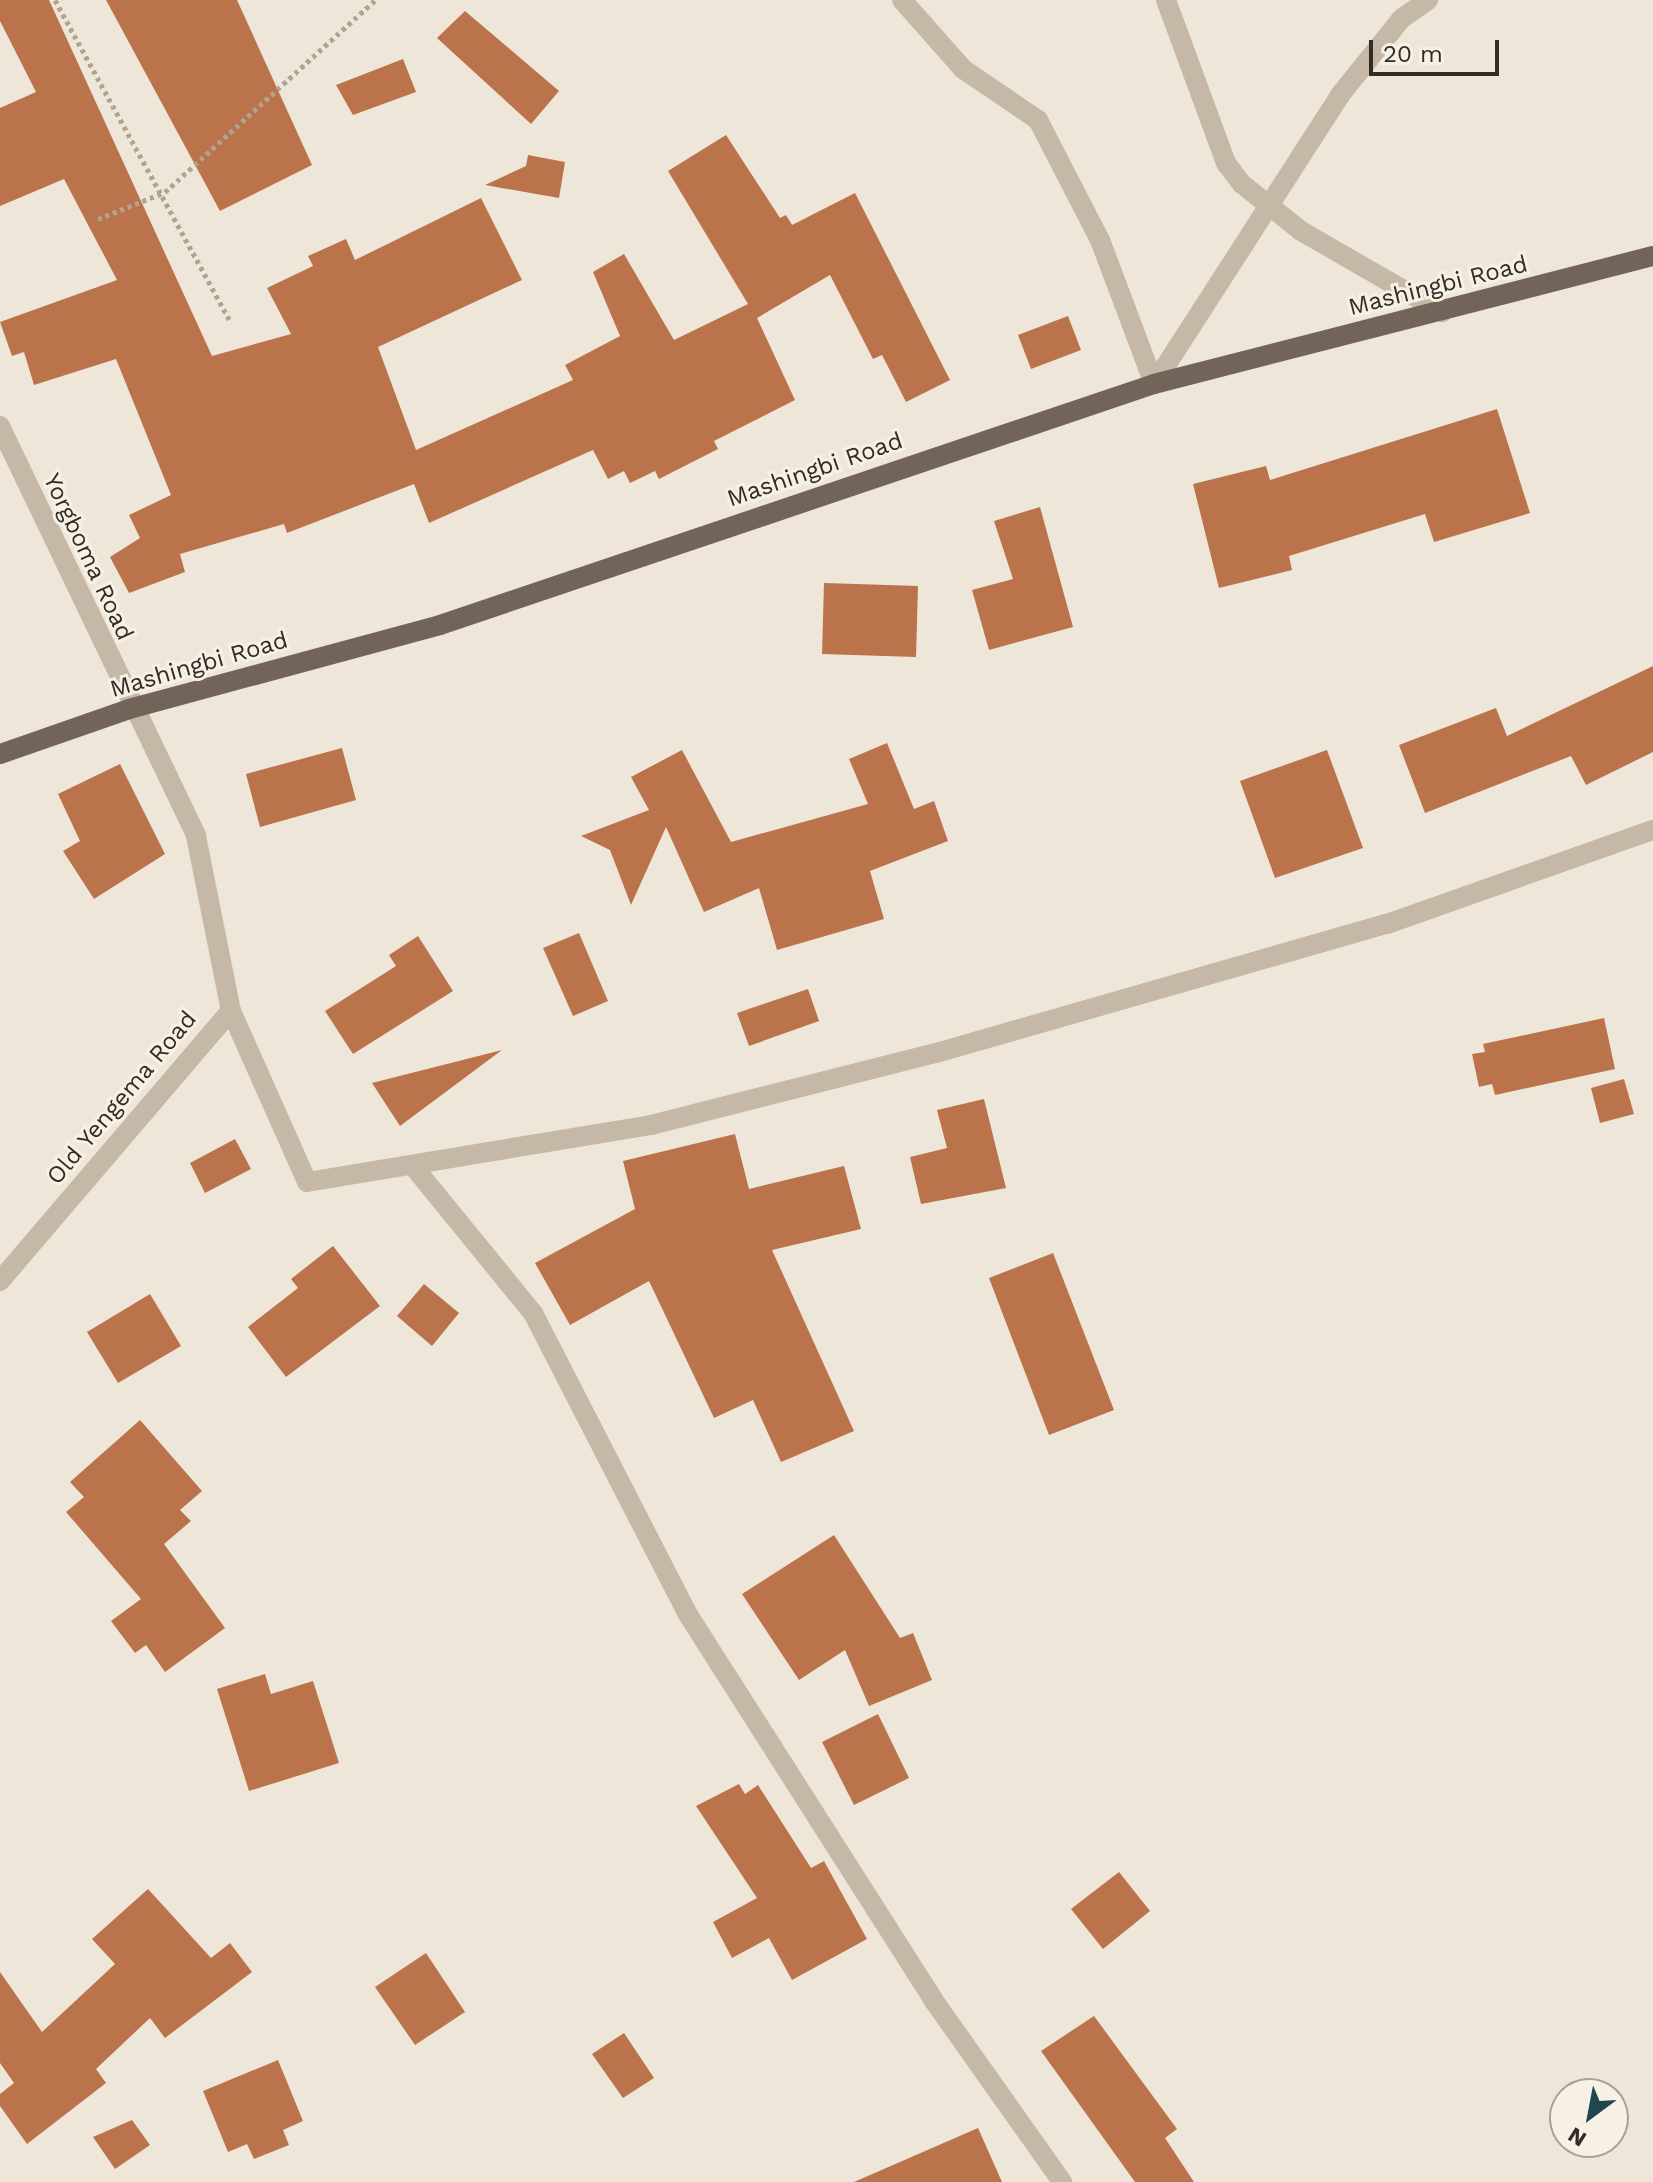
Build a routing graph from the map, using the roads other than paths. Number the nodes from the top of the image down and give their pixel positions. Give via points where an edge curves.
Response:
1 (902, 0) edge
2 (1166, 0) edge
3 (1428, 0) edge
4 (1265, 208) junction
5 (1653, 256) edge
6 (1442, 312) junction
7 (1154, 384) junction
8 (0, 426) edge
9 (129, 709) junction
10 (0, 754) edge
11 (1653, 830) edge
12 (231, 1011) junction
13 (413, 1166) junction
14 (0, 1281) edge
15 (1062, 2182) edge

1 - 7 street via 963,69 1038,120 1100,240
2 - 4 street via 1226,163
3 - 4 street via 1401,19 1340,95
4 - 6 street
4 - 7 street
5 - 6 main road, Mashingbi Road
6 - 7 main road, Mashingbi Road
7 - 9 main road, Mashingbi Road via 440,625
8 - 9 street, Yorgboma Road
9 - 10 main road, Mashingbi Road
9 - 12 street, Old Yengema Road via 196,836
11 - 13 street via 1387,924 936,1053 651,1125
12 - 13 street via 307,1182
12 - 14 street, Old Yengema Road
13 - 15 street via 533,1313 687,1613 934,2001

